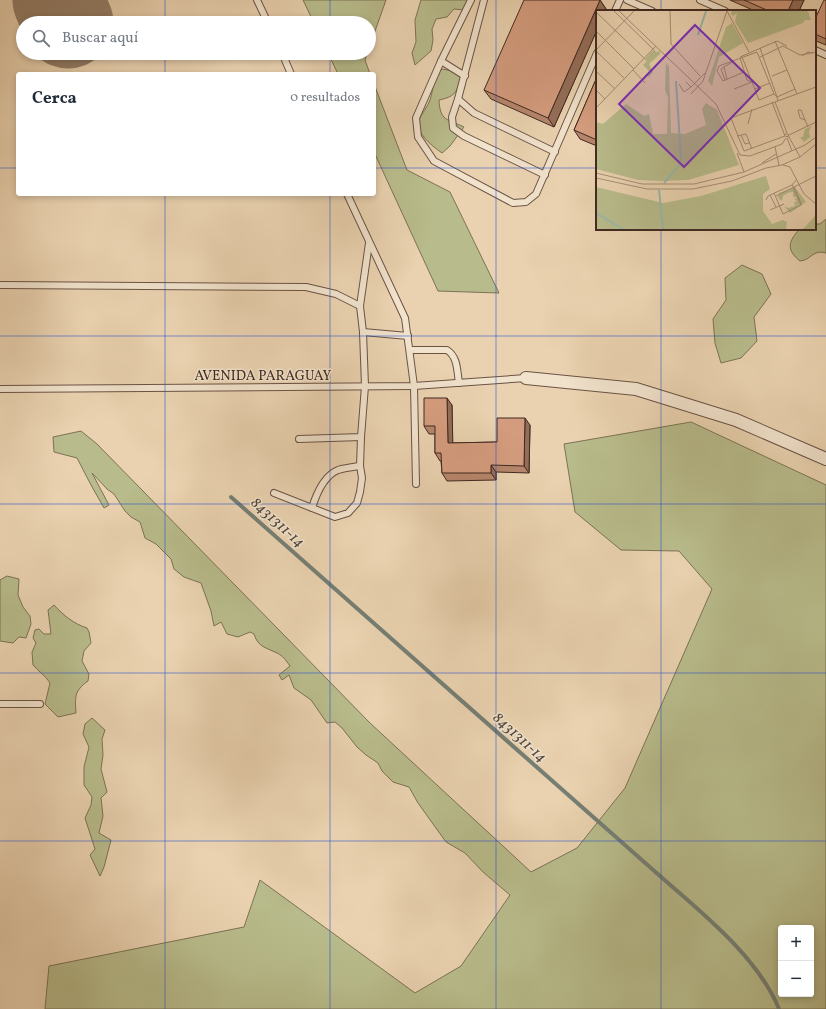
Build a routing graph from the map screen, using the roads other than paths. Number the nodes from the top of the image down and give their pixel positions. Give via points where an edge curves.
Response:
1 (257, 0) edge
2 (471, 0) edge
3 (484, 0) edge
4 (620, 0) edge
5 (627, 0) edge
6 (700, 0) edge
7 (615, 10) edge
8 (650, 10) edge
9 (723, 10) edge
10 (265, 16) edge
11 (816, 50) edge
12 (596, 55) edge
13 (826, 55) edge
14 (285, 60) edge
15 (441, 61) junction
16 (290, 72) edge
17 (465, 76) junction
18 (458, 99) junction
19 (555, 152) junction
20 (545, 175) junction
21 (348, 196) edge
22 (369, 242) junction
23 (0, 285) edge
24 (360, 306) junction
25 (363, 332) junction
26 (408, 336) junction
27 (410, 350) junction
28 (526, 378) joint
29 (459, 383) junction
30 (365, 386) junction
31 (414, 386) junction
32 (0, 389) edge
33 (361, 437) junction
34 (299, 439) dead end
35 (826, 460) edge
36 (360, 466) junction
37 (416, 484) dead end
38 (274, 493) dead end
39 (312, 508) junction
40 (0, 704) edge
41 (40, 704) dead end

1 - 10 lane
2 - 15 lane
3 - 17 lane
4 - 7 lane
5 - 8 lane
6 - 9 lane
11 - 13 lane
12 - 19 lane
14 - 16 lane
15 - 17 lane
15 - 20 lane via 416,118 418,138 434,161 513,203 526,202 536,194
17 - 18 lane
18 - 19 lane via 474,113
18 - 20 lane via 452,117 453,128 464,136
19 - 20 lane
21 - 22 lane
22 - 24 lane
22 - 26 lane via 405,318
23 - 24 lane via 306,287 336,294
24 - 25 lane
25 - 26 lane
25 - 30 lane
26 - 27 lane
27 - 29 lane via 447,350 452,353 456,359
27 - 31 lane
28 - 29 lane, AVENIDA PARAGUAY
28 - 35 street via 636,389 736,420
29 - 31 lane, AVENIDA PARAGUAY
30 - 31 lane, AVENIDA PARAGUAY
30 - 32 lane, AVENIDA PARAGUAY
30 - 33 lane
31 - 37 lane
33 - 34 lane
33 - 36 lane
36 - 39 lane via 331,474 319,490
36 - 39 lane via 360,492 357,503 348,513 335,517
38 - 39 lane
40 - 41 lane

